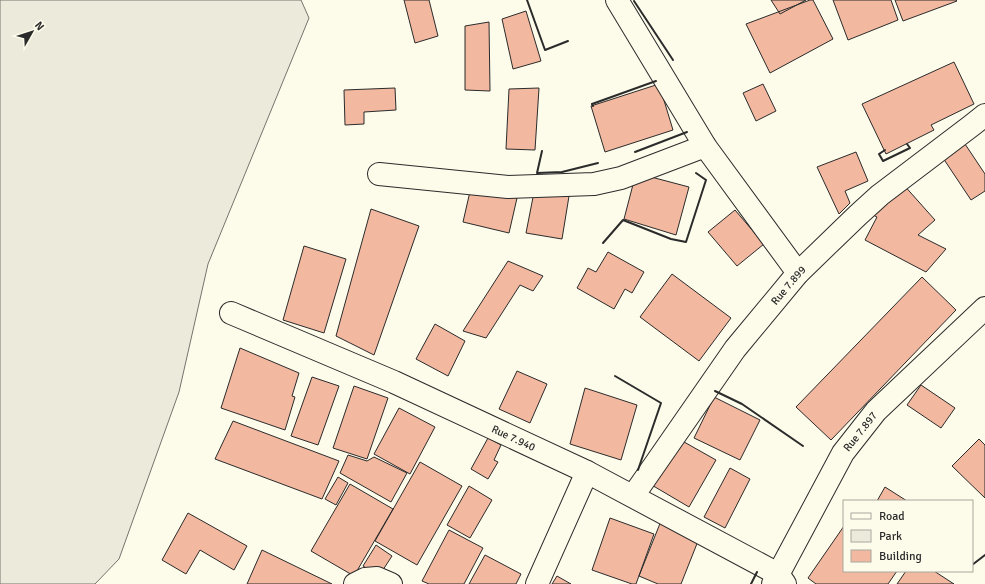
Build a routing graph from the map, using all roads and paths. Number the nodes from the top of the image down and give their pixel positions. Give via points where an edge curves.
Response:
1 (617, 0) edge
2 (985, 115) edge
3 (705, 146) junction
4 (380, 174) dead end
5 (798, 273) junction
6 (985, 308) edge
7 (231, 313) dead end
8 (587, 472) junction
9 (633, 496) junction
10 (779, 581) edge
11 (355, 584) edge
12 (391, 584) edge
13 (537, 584) edge

1 - 3 street
2 - 5 street, Rue 7.899 via 880,195
3 - 4 street via 621,178 594,184 508,187
3 - 5 street
5 - 9 street, Rue 7.899 via 735,349
6 - 10 street, Rue 7.897 via 876,411 843,453
7 - 8 street, Rue 7.940 via 394,382
8 - 9 street, Rue 7.940
8 - 13 street
9 - 10 street, Rue 7.940
11 - 12 street via 365,579 377,578

